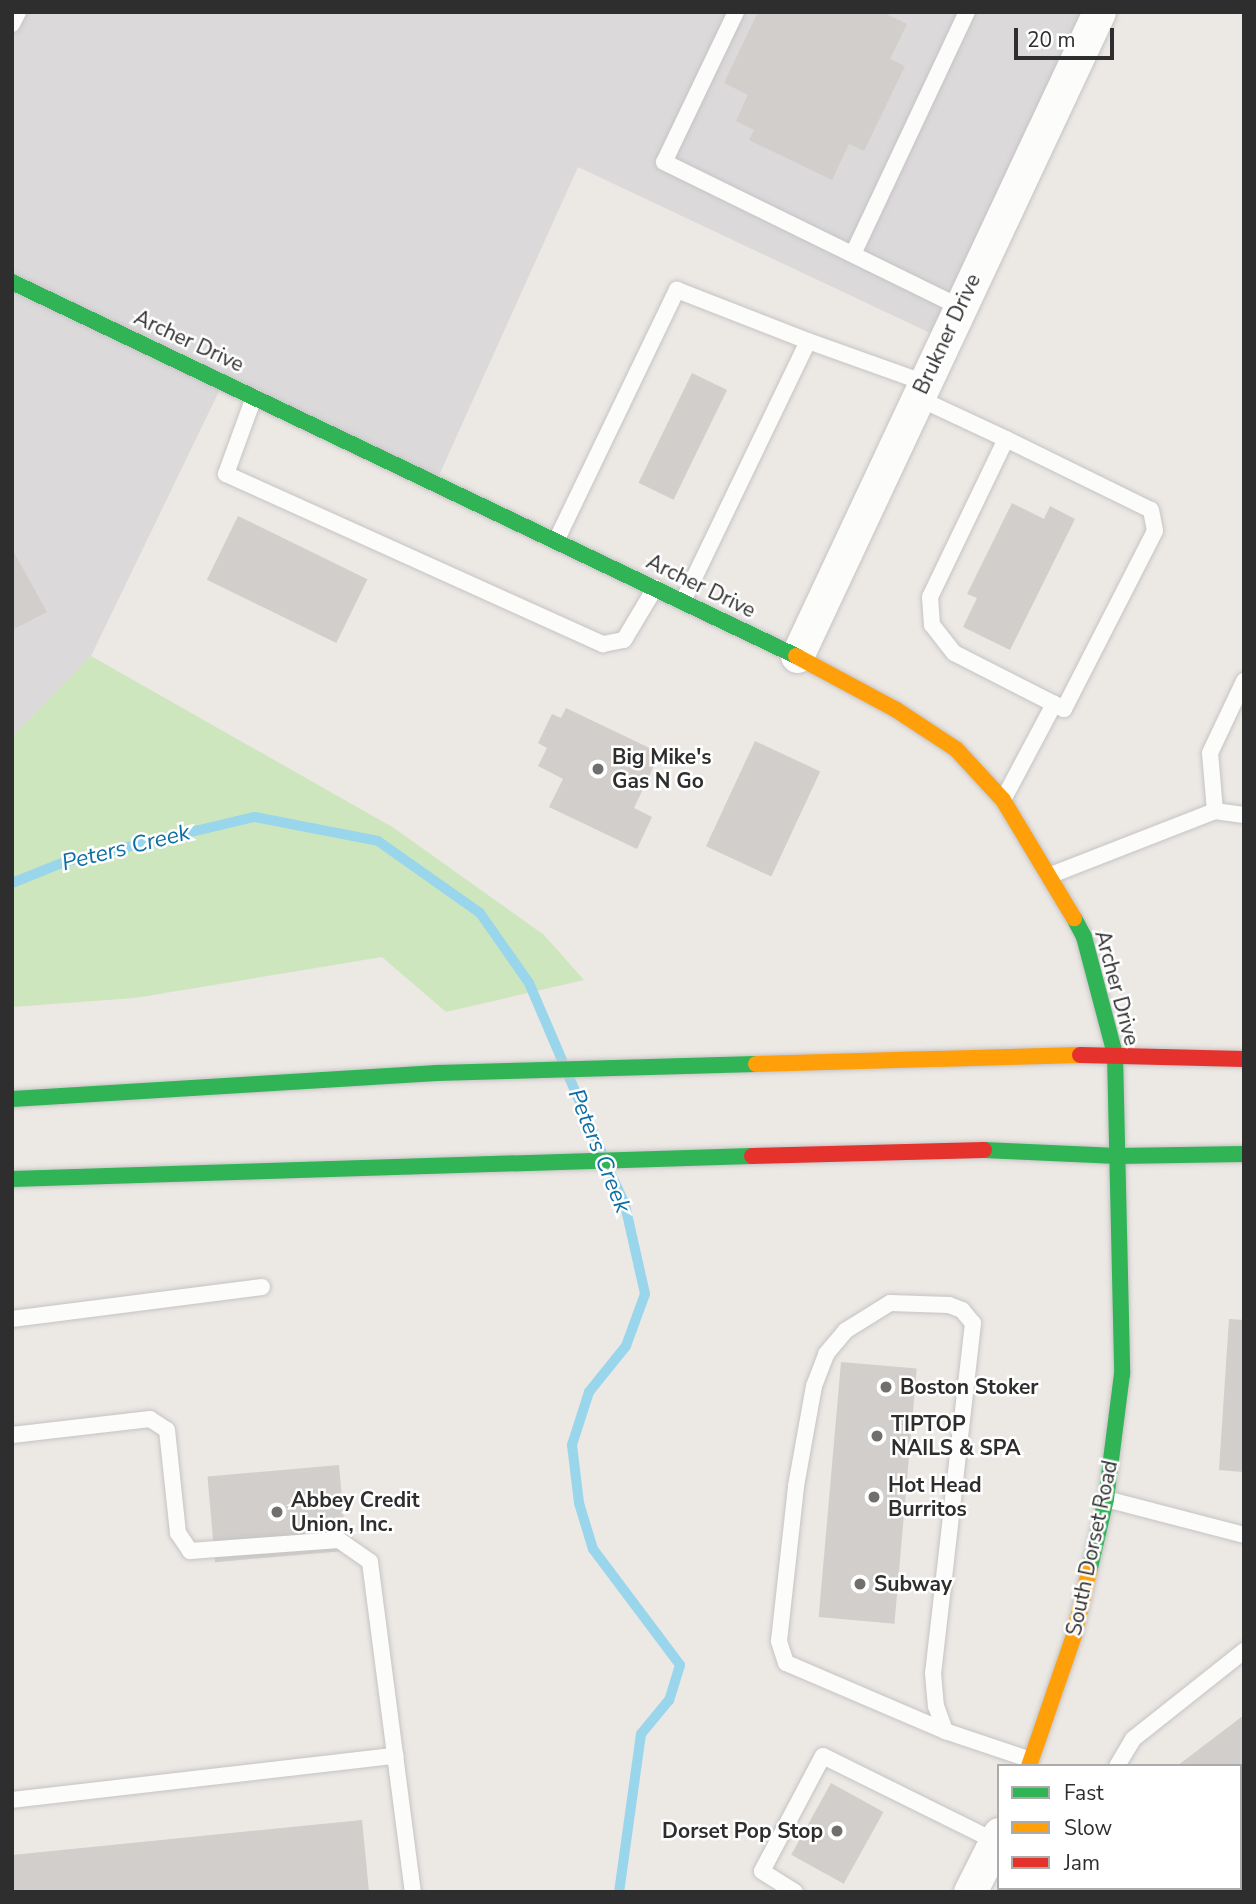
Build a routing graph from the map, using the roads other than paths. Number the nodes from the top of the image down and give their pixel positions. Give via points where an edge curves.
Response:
1 (18, 12) edge
2 (736, 12) edge
3 (967, 12) edge
4 (1099, 12) edge
5 (12, 24) edge
6 (853, 254) junction
7 (12, 282) edge
8 (960, 307) junction
9 (808, 341) junction
10 (921, 390) junction
11 (254, 394) junction
12 (1006, 439) junction
13 (556, 541) junction
14 (655, 588) junction
15 (683, 601) junction
16 (797, 656) junction
17 (1244, 681) edge
18 (1054, 704) junction
19 (1003, 800) junction
20 (1215, 811) junction
21 (1244, 815) edge
22 (1051, 875) junction
23 (1115, 1054) junction
24 (1244, 1059) edge
25 (12, 1099) edge
26 (1244, 1154) edge
27 (1117, 1156) junction
28 (12, 1178) edge
29 (262, 1287) dead end
30 (12, 1319) edge
31 (12, 1435) edge
32 (1106, 1499) junction
33 (1244, 1535) edge
34 (1244, 1651) edge
35 (945, 1731) junction
36 (395, 1756) junction
37 (1030, 1763) edge
38 (1118, 1764) edge
39 (12, 1800) edge
40 (997, 1838) edge
41 (413, 1892) edge
42 (795, 1892) edge
43 (970, 1892) edge

1 - 5 lane
2 - 6 lane via 664,162
3 - 6 lane
4 - 8 street, Brukner Drive
6 - 8 lane
7 - 11 main road, Archer Drive
8 - 10 street, Brukner Drive
9 - 10 lane
9 - 13 lane via 677,290
9 - 15 lane
10 - 12 lane
10 - 16 street, Brukner Drive
11 - 13 main road, Archer Drive
11 - 14 lane via 226,474 603,644 624,640
12 - 18 lane via 930,597 932,625 954,653
12 - 18 lane via 1151,510 1155,531 1064,709
13 - 14 main road, Archer Drive
14 - 15 main road, Archer Drive
15 - 16 main road, Archer Drive
16 - 19 main road, Archer Drive via 895,709 956,749
17 - 20 lane via 1210,753
18 - 19 lane
19 - 22 main road, Archer Drive
20 - 21 lane
20 - 22 lane
22 - 23 main road, Archer Drive via 1084,937
23 - 24 main road
23 - 25 main road via 437,1073
23 - 27 main road, Archer Drive
26 - 27 main road
27 - 28 main road via 959,1149
27 - 32 main road, South Dorset Road via 1122,1374
29 - 30 lane
31 - 36 lane via 150,1419 167,1430 178,1534 190,1551 339,1541 370,1562
32 - 33 lane
32 - 37 main road, South Dorset Road via 1074,1635
34 - 38 lane via 1133,1739
35 - 35 lane via 933,1673 973,1323 962,1310 949,1305 890,1303 862,1318 827,1354 814,1386 796,1486 779,1641 786,1663
35 - 37 lane
36 - 39 lane
36 - 41 lane
40 - 42 lane via 823,1756 762,1871
40 - 43 street

